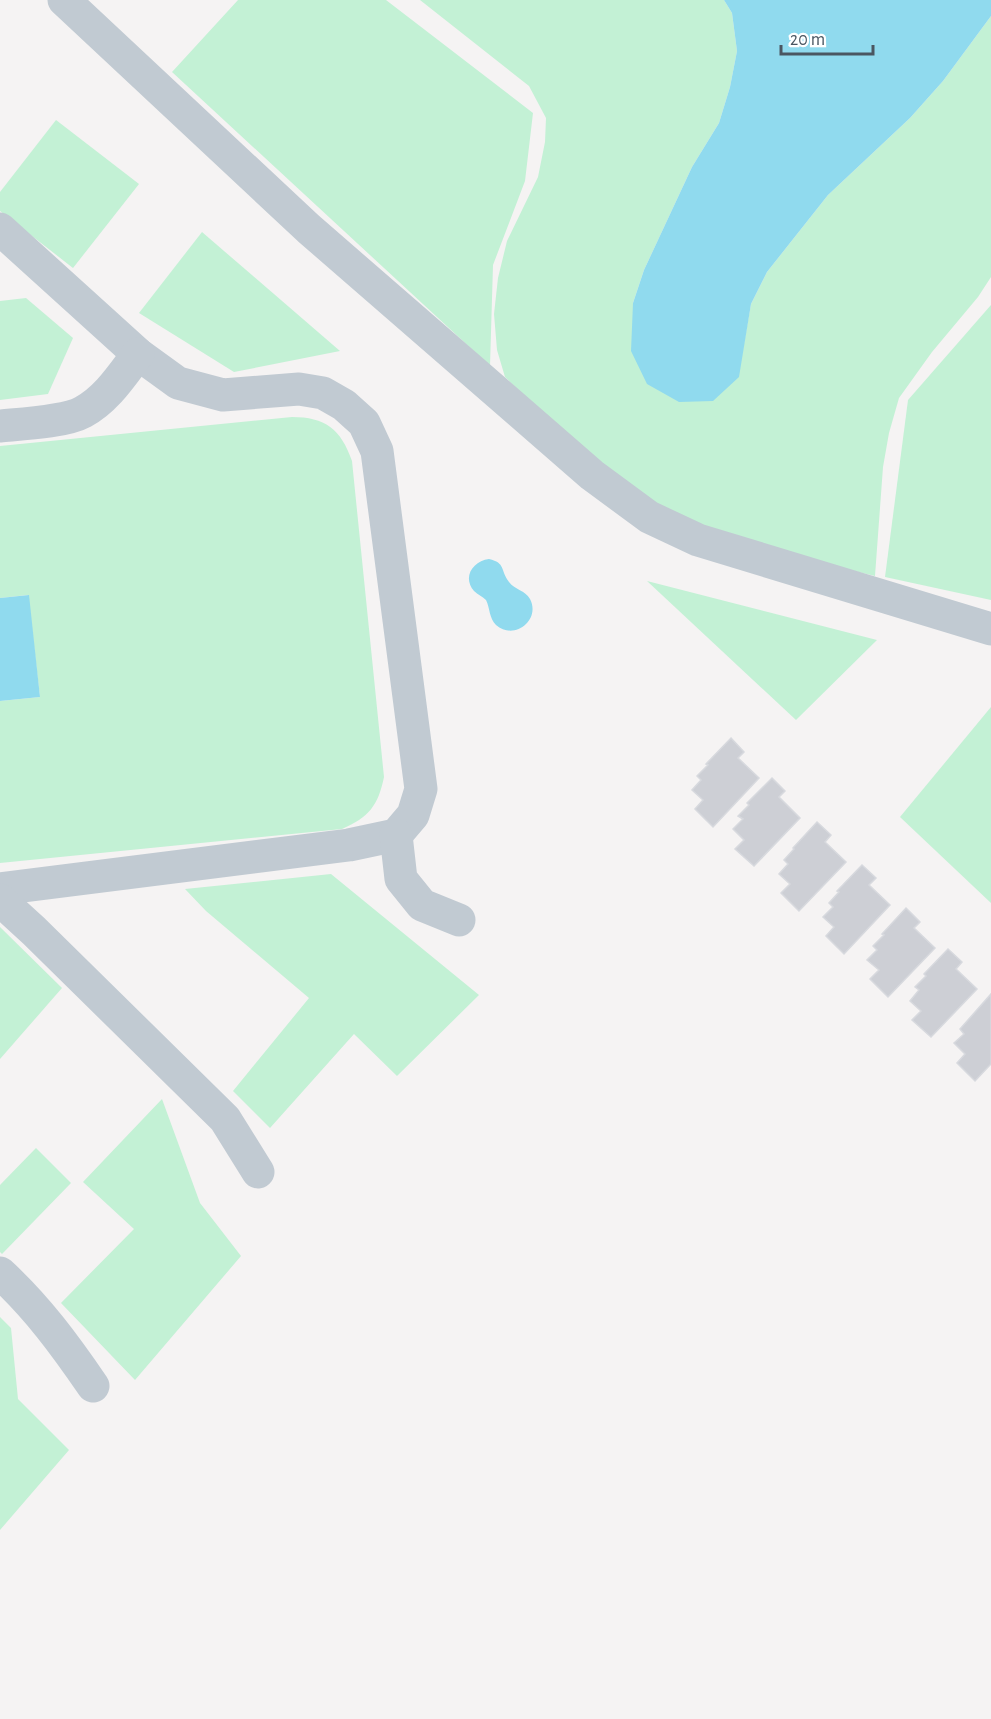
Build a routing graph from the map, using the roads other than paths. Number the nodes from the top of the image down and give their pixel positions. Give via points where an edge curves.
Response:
1 (64, 0) edge
2 (0, 229) edge
3 (138, 354) junction
4 (0, 426) edge
5 (991, 629) edge
6 (396, 835) junction
7 (0, 889) edge
8 (0, 900) edge
9 (459, 920) dead end
10 (258, 1172) dead end
11 (0, 1273) edge
12 (93, 1386) dead end

1 - 5 street via 318,237 592,475 649,517 698,540
2 - 3 street
3 - 4 street via 108,393 82,412 42,422
3 - 6 street via 178,383 223,395 299,389 323,393 364,423 377,451 421,789 413,815
6 - 7 street via 349,845
6 - 9 street via 401,879 422,905
8 - 10 street via 225,1119
11 - 12 street via 26,1296

